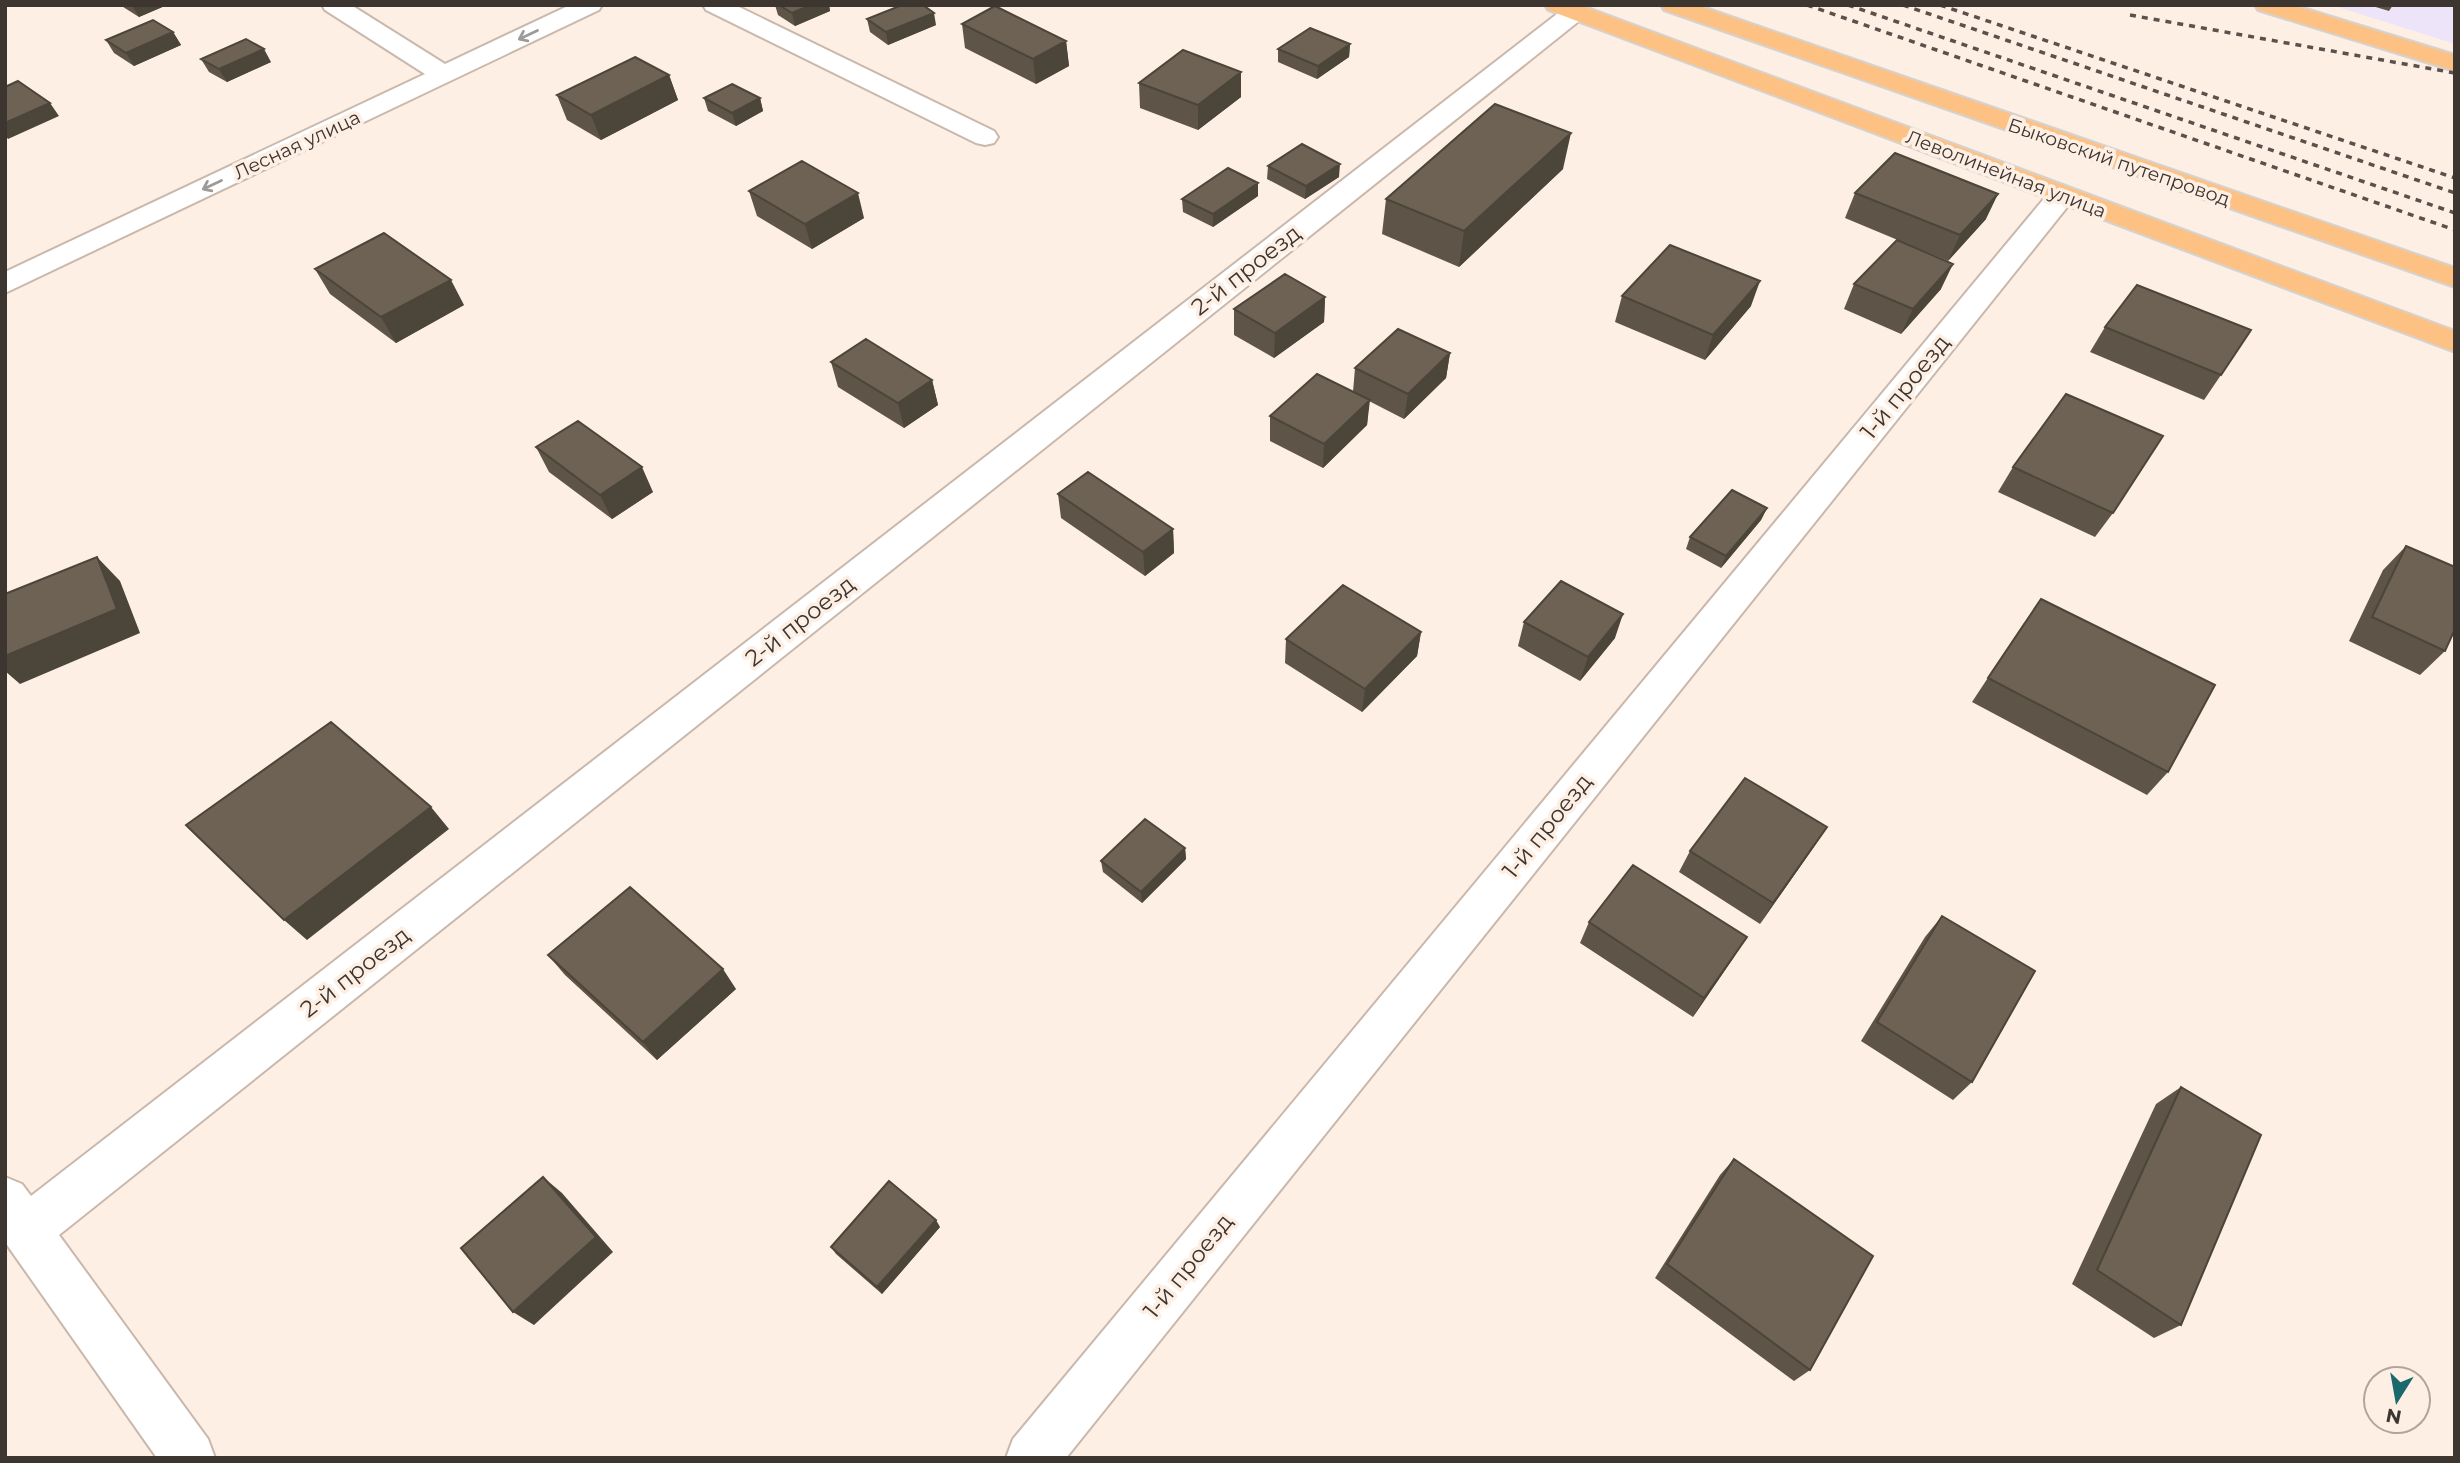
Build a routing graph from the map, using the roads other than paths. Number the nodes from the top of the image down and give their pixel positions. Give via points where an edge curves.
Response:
1 (334, 5) edge
2 (590, 5) edge
3 (715, 5) edge
4 (1673, 5) edge
5 (2267, 5) edge
6 (1566, 8) edge
7 (2455, 63) edge
8 (444, 75) junction
9 (985, 137) dead end
10 (2062, 195) junction
11 (2455, 278) edge
12 (5, 284) edge
13 (2455, 342) edge
14 (15, 1216) edge
15 (189, 1458) edge
16 (1032, 1458) edge

1 - 8 street
2 -> 8 street, Лесная улица
3 - 9 street
4 - 11 main road, Быковский путепровод
5 - 7 main road
6 - 10 main road, Леволинейная улица
6 - 14 street, 2-й проезд
8 -> 12 street, Лесная улица
10 - 13 main road, Леволинейная улица
10 - 16 street, 1-й проезд
14 - 15 street

